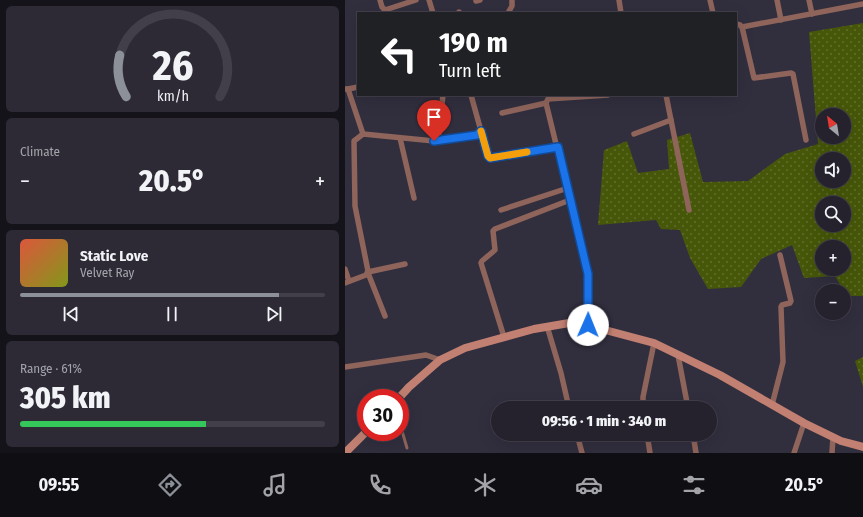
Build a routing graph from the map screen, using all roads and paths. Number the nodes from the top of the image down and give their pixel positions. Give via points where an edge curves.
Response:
1 (380, 0) edge
2 (417, 0) edge
3 (429, 0) edge
4 (512, 0) edge
5 (619, 0) edge
6 (710, 0) edge
7 (777, 0) edge
8 (809, 0) edge
9 (863, 4) edge
10 (433, 12) edge
11 (509, 12) edge
12 (621, 12) edge
13 (713, 12) edge
14 (812, 14) junction
15 (781, 20) junction
16 (739, 25) edge
17 (357, 87) edge
18 (347, 89) edge
19 (443, 96) edge
20 (471, 96) edge
21 (579, 96) edge
22 (666, 96) edge
23 (547, 99) edge
24 (502, 113) dead end
25 (671, 120) junction
26 (481, 131) junction
27 (363, 134) junction
28 (634, 134) dead end
29 (400, 138) junction
30 (806, 140) dead end
31 (438, 141) junction
32 (558, 147) junction
33 (567, 188) junction
34 (414, 198) dead end
35 (571, 200) junction
36 (501, 210) dead end
37 (689, 210) dead end
38 (780, 254) dead end
39 (405, 264) dead end
40 (345, 268) edge
41 (368, 273) junction
42 (347, 282) edge
43 (385, 316) dead end
44 (588, 325) junction
45 (547, 326) junction
46 (504, 337) junction
47 (654, 343) junction
48 (678, 355) junction
49 (440, 360) junction
50 (345, 367) edge
51 (407, 389) edge
52 (567, 401) edge
53 (643, 401) edge
54 (687, 401) edge
55 (772, 405) junction
56 (804, 423) junction
57 (833, 437) junction
58 (358, 441) edge
59 (405, 441) edge
60 (579, 441) edge
61 (648, 441) edge
62 (694, 441) edge
63 (863, 447) edge
64 (407, 448) dead end
65 (349, 451) edge
66 (582, 453) edge
67 (650, 453) edge
68 (696, 453) edge
69 (794, 453) edge
70 (832, 453) edge

1 - 2 street via 385,10
3 - 10 street
4 - 11 street
5 - 12 street
6 - 13 street
7 - 15 street
8 - 14 street
9 - 14 street
14 - 15 street
15 - 16 street
16 - 30 street via 754,78 793,74
17 - 18 street
18 - 27 street
19 - 31 street
20 - 26 street
21 - 23 street
22 - 25 street
23 - 24 street
23 - 32 street
25 - 28 street
25 - 37 street
26 - 31 street via 477,135
26 - 32 street via 490,158
27 - 29 street
27 - 41 street via 355,141 355,206
29 - 31 street
29 - 34 street
32 - 33 street
33 - 35 street
33 - 36 street
35 - 44 street via 588,274
35 - 46 street via 493,231 495,250 481,263
38 - 55 street via 791,301 781,307 783,362
39 - 41 street
40 - 42 street
41 - 42 street
41 - 43 street
44 - 45 street via 575,322
44 - 47 street
45 - 46 street
45 - 52 street
46 - 49 street via 465,348
47 - 48 street
47 - 53 street
48 - 54 street
48 - 55 street via 720,375
49 - 50 street via 426,355
49 - 51 street
55 - 56 street
56 - 57 street
56 - 69 street
57 - 63 street
57 - 70 street
58 - 65 street
59 - 64 lane
60 - 66 street
61 - 67 street
62 - 68 street

